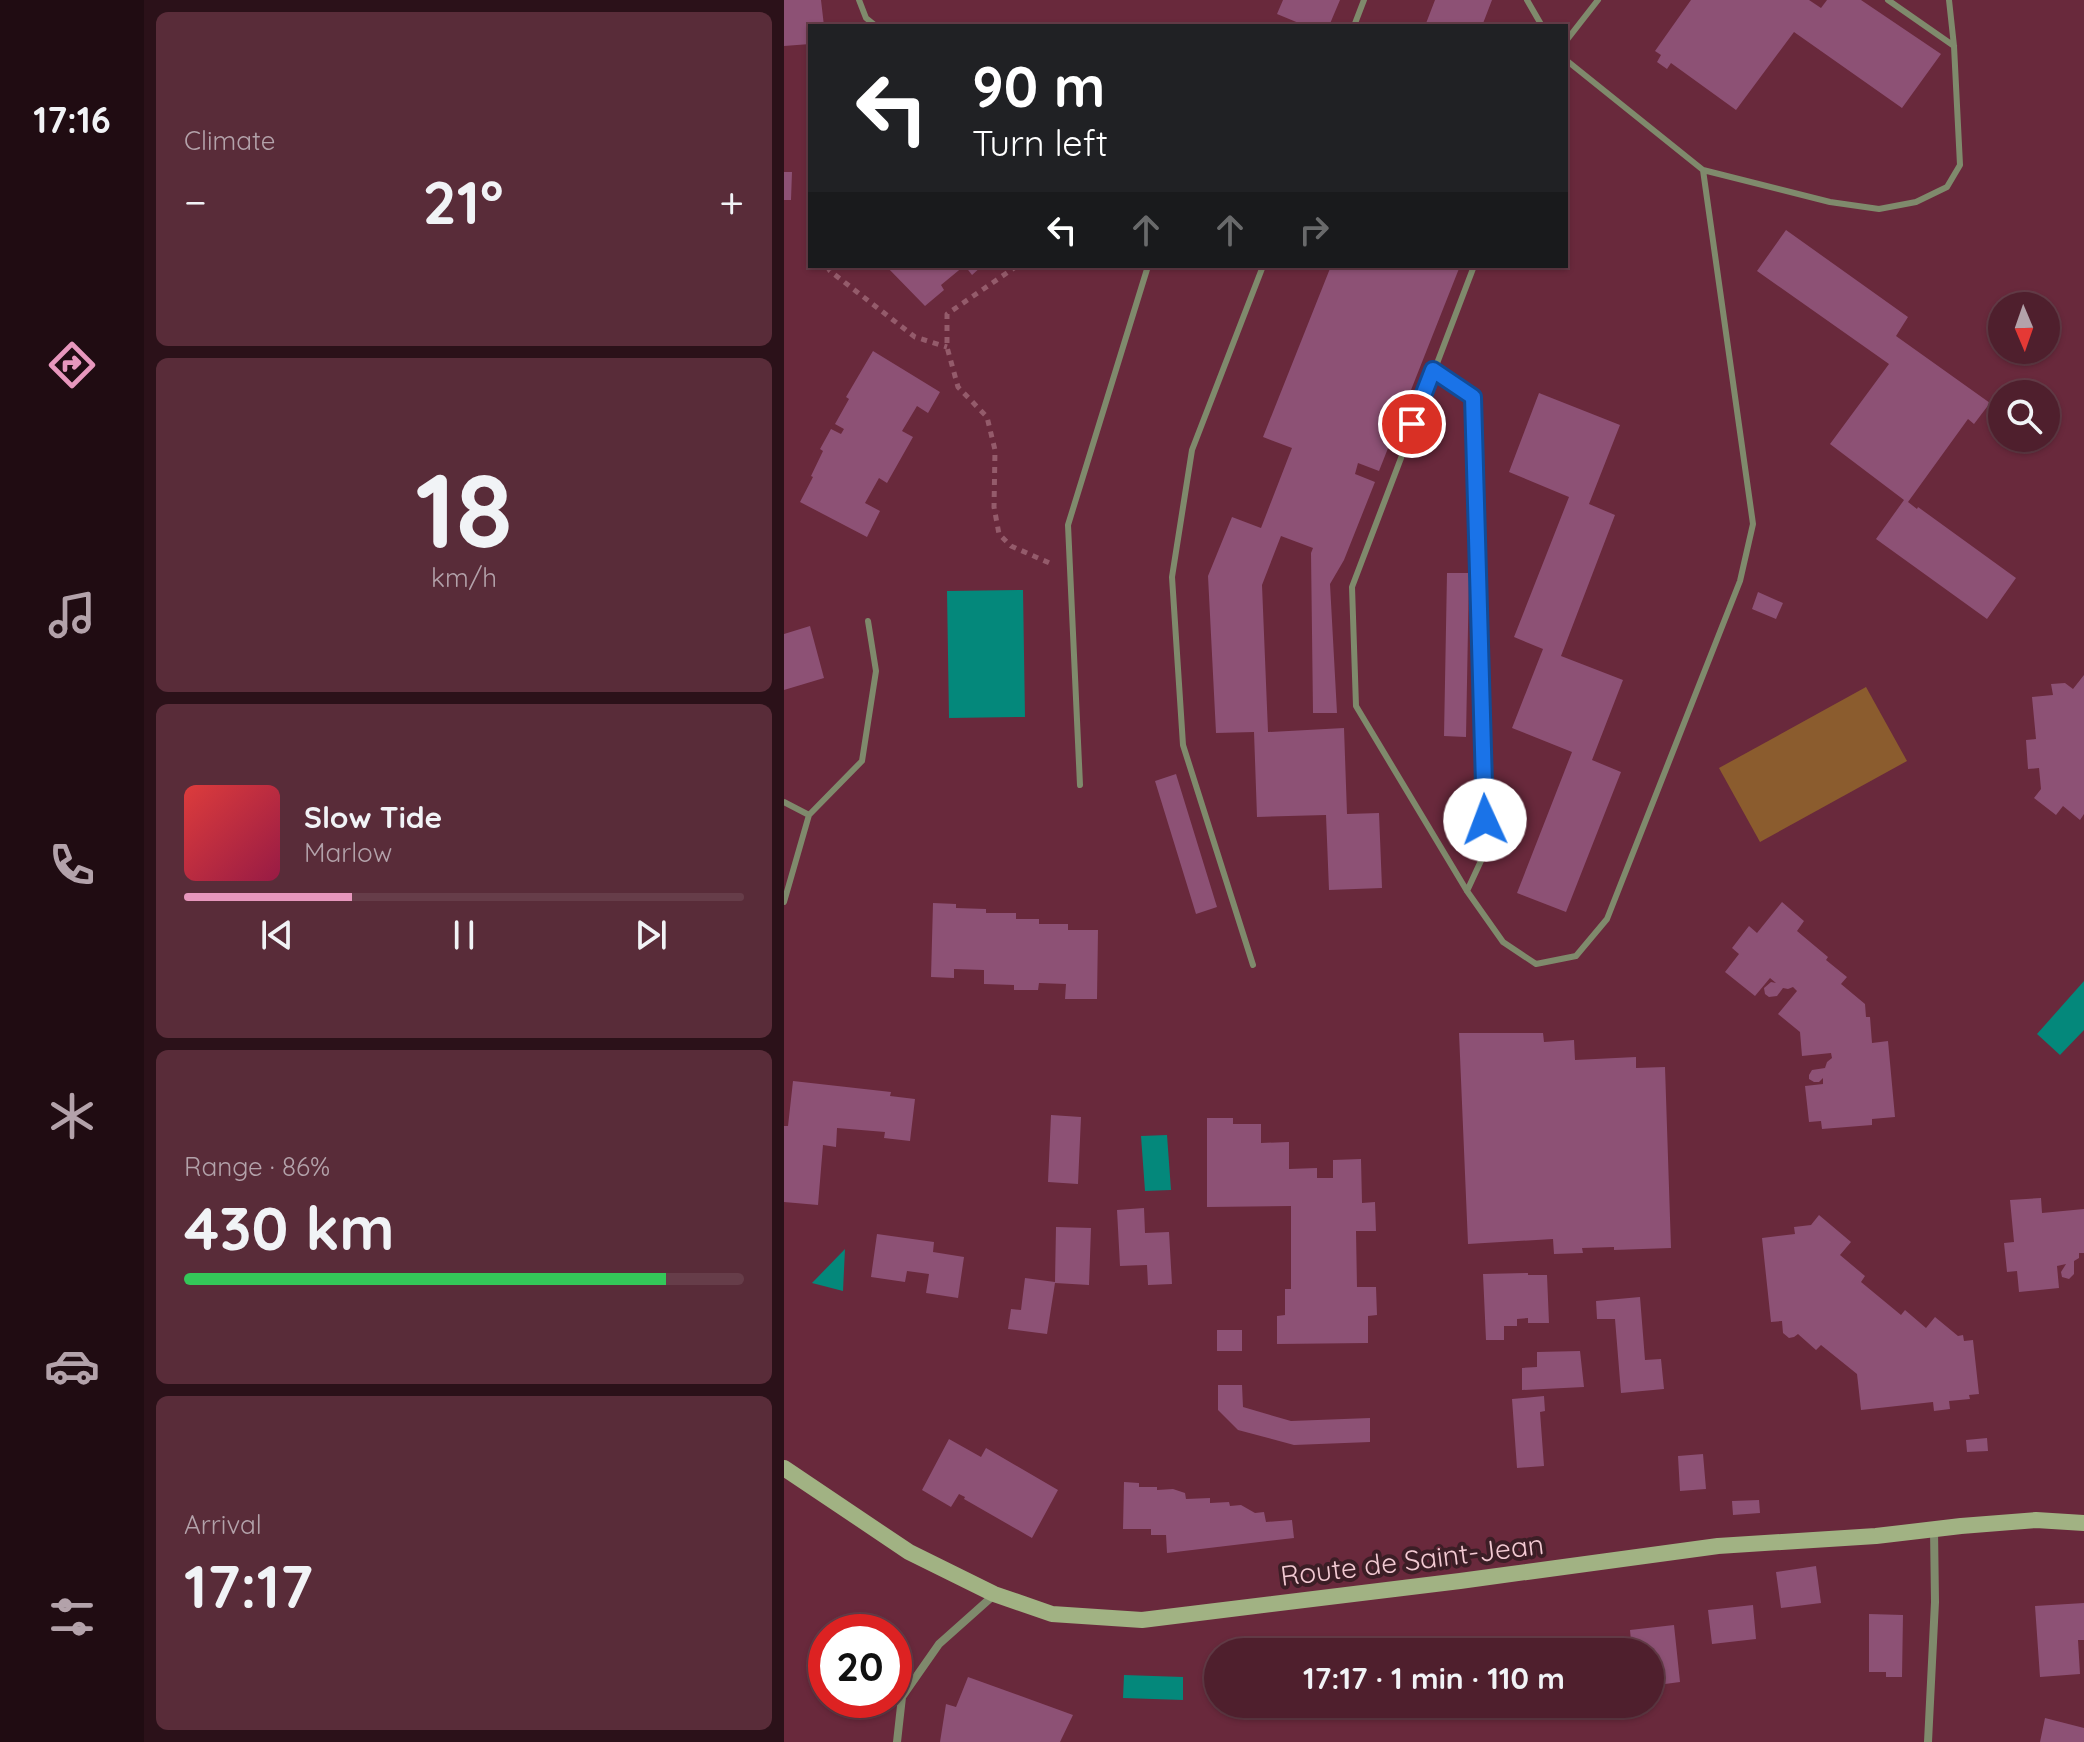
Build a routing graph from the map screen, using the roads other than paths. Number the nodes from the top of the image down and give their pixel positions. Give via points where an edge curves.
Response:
1 (859, 0) edge
2 (1364, 0) edge
3 (1527, 0) edge
4 (1598, 0) edge
5 (1888, 0) edge
6 (1949, 0) edge
7 (874, 24) edge
8 (1355, 24) edge
9 (1541, 24) edge
10 (1568, 38) edge
11 (1954, 46) junction
12 (1568, 62) edge
13 (1703, 170) junction
14 (1147, 268) edge
15 (1262, 268) edge
16 (1473, 268) edge
17 (1433, 370) junction
18 (868, 621) dead end
19 (1080, 785) dead end
20 (784, 802) edge
21 (809, 815) junction
22 (1467, 891) junction
23 (784, 902) edge
24 (1253, 965) dead end
25 (784, 1468) edge
26 (2084, 1523) edge
27 (1934, 1529) junction
28 (994, 1594) junction
29 (897, 1742) edge
30 (1928, 1742) edge

1 - 7 lane
2 - 8 lane
3 - 9 lane
4 - 10 lane
5 - 11 lane
6 - 11 lane
11 - 13 lane via 1960,165 1947,187 1916,202 1879,209
12 - 13 lane
13 - 22 lane via 1753,524 1740,581 1607,919 1576,956 1536,964 1503,942
14 - 19 lane via 1068,525
15 - 24 lane via 1192,450 1172,577 1183,745
16 - 17 lane
17 - 22 lane via 1473,397 1486,850
17 - 22 lane via 1352,587 1356,706
18 - 21 lane via 876,671 862,761
20 - 21 lane
21 - 23 lane
25 - 28 street, Route de Saint-Jean via 909,1552
26 - 27 street, Route de Saint-Jean via 2036,1520
27 - 28 street, Route de Saint-Jean via 1718,1546 1142,1620 1052,1614
27 - 30 street
28 - 29 street via 939,1644 902,1697

